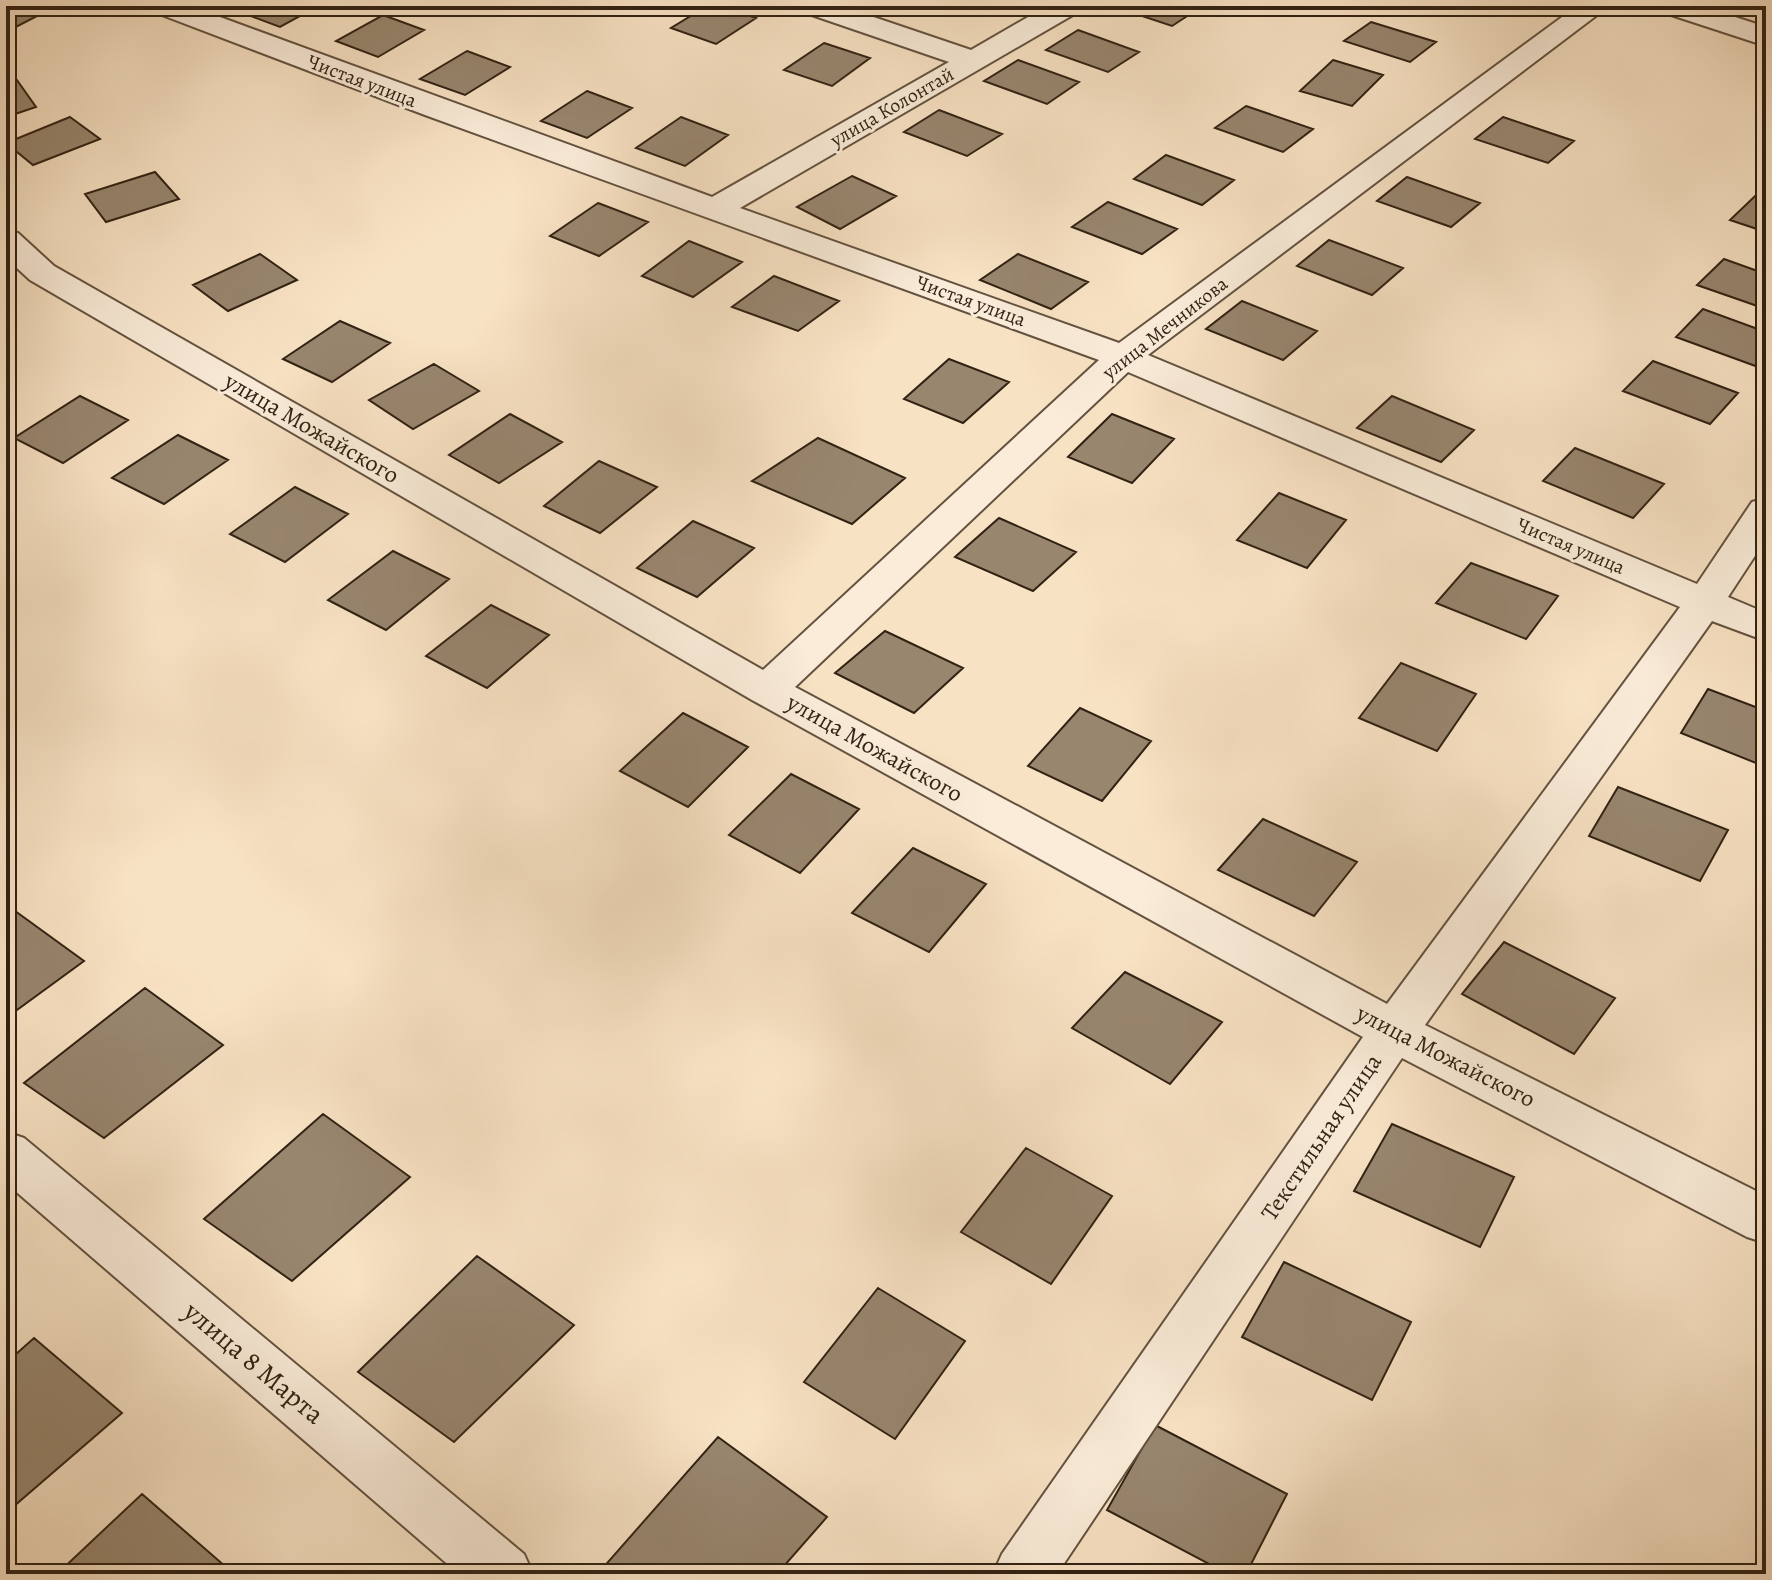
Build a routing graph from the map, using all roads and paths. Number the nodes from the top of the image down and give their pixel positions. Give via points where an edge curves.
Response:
1 (164, 6) edge
2 (813, 6) edge
3 (1068, 6) edge
4 (1595, 6) edge
5 (1672, 6) edge
6 (1766, 37) edge
7 (973, 60) junction
8 (715, 209) junction
9 (6, 240) edge
10 (24, 281) edge
11 (1123, 357) junction
12 (1766, 510) edge
13 (1704, 603) junction
14 (1766, 628) edge
15 (767, 690) junction
16 (1394, 1031) junction
17 (6, 1153) edge
18 (1766, 1221) edge
19 (503, 1574) edge
20 (1023, 1574) edge

1 - 8 street, Чистая улица
2 - 7 street
3 - 7 street, улица Колонтай
4 - 11 street, улица Мечникова
5 - 6 street
7 - 8 street, улица Колонтай
8 - 11 street, Чистая улица
9 - 10 street, улица Можайского
10 - 15 street, улица Можайского
11 - 13 street, Чистая улица
11 - 15 street, улица Мечникова
12 - 13 street, Текстильная улица
13 - 14 street, Чистая улица
13 - 16 street, Текстильная улица
15 - 16 street, улица Можайского
16 - 18 street, улица Можайского
16 - 20 street, Текстильная улица
17 - 19 street, улица 8 Марта

